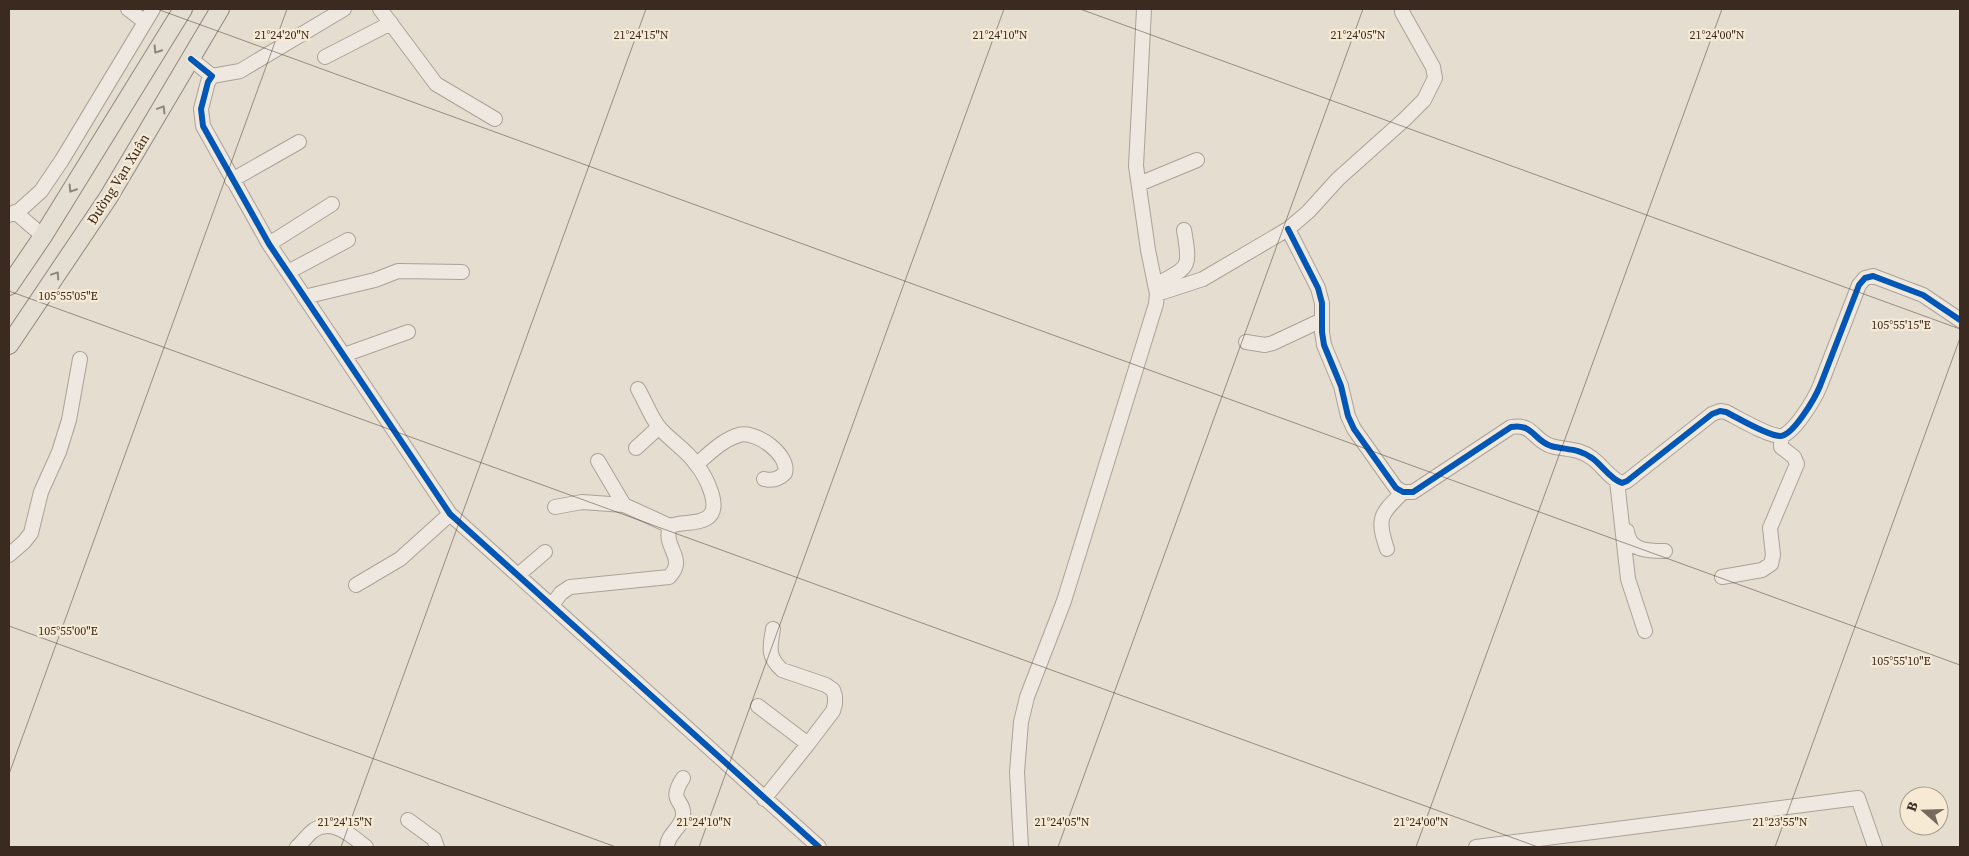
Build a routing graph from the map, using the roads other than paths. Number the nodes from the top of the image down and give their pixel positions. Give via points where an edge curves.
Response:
1 (128, 9) edge
2 (153, 9) edge
3 (183, 9) edge
4 (220, 9) edge
5 (344, 9) edge
6 (380, 9) edge
7 (1144, 9) edge
8 (1402, 12) dead end
9 (145, 22) junction
10 (391, 23) junction
11 (325, 57) dead end
12 (191, 59) junction
13 (212, 76) junction
14 (495, 119) dead end
15 (299, 142) dead end
16 (1197, 160) dead end
17 (232, 180) junction
18 (1139, 184) junction
19 (332, 204) dead end
20 (12, 214) edge
21 (1288, 229) junction
22 (1184, 230) dead end
23 (43, 236) junction
24 (348, 240) dead end
25 (270, 244) junction
26 (288, 272) junction
27 (462, 272) dead end
28 (9, 286) edge
29 (1156, 290) junction
30 (304, 297) junction
31 (1322, 320) junction
32 (1960, 320) edge
33 (408, 332) dead end
34 (1246, 342) dead end
35 (9, 345) edge
36 (344, 355) junction
37 (80, 359) dead end
38 (638, 389) dead end
39 (659, 427) junction
40 (1781, 437) junction
41 (636, 448) dead end
42 (598, 461) dead end
43 (697, 464) junction
44 (764, 479) dead end
45 (1619, 482) junction
46 (1403, 492) junction
47 (624, 505) junction
48 (555, 507) dead end
49 (450, 514) junction
50 (670, 526) junction
51 (1387, 549) dead end
52 (1665, 551) dead end
53 (545, 552) dead end
54 (9, 555) edge
55 (518, 575) junction
56 (1722, 577) dead end
57 (356, 586) dead end
58 (552, 606) junction
59 (773, 629) dead end
60 (1645, 631) dead end
61 (758, 706) dead end
62 (808, 744) junction
63 (683, 778) dead end
64 (764, 798) junction
65 (408, 820) dead end
66 (298, 847) edge
67 (366, 847) edge
68 (437, 847) edge
69 (667, 847) edge
70 (819, 847) edge
71 (1018, 847) edge
72 (1476, 847) edge
73 (1875, 847) edge

1 - 9 street
2 - 9 street
3 -> 23 main road
4 - 12 main road, Đường Vạn Xuân
5 - 13 street via 240,71
6 - 10 street
7 - 18 street via 1136,166
8 - 21 street via 1433,66 1435,78 1431,88 1405,119
9 - 20 street via 41,191
10 - 11 street
10 - 14 street via 436,84
12 - 13 street
35 -> 12 main road, Đường Vạn Xuân via 108,198
13 - 17 street via 201,109 202,126
15 - 17 street
16 - 18 street
17 - 25 street
18 - 29 street
19 - 25 street
20 - 23 street
21 - 29 street via 1203,279
21 - 31 street via 1318,288
22 - 29 street via 1187,264
23 - 28 main road
24 - 26 street
25 - 26 street
26 - 30 street
27 - 30 street via 398,271 375,280
29 - 71 street via 1156,304 1064,601 1027,697 1017,762
30 - 36 street
31 - 34 street via 1273,343
31 - 46 street via 1324,345 1354,429 1396,488
32 - 40 street via 1923,295 1873,276 1864,278 1813,400 1789,433
33 - 36 street
36 - 49 street
37 - 54 street via 59,452 41,492 31,533
38 - 39 street
39 - 41 street
39 - 43 street
40 - 45 street via 1720,411 1627,481
40 - 56 street via 1781,446 1797,464 1771,523 1771,564 1762,570
42 - 47 street
43 - 44 street via 720,444 741,434 751,434 777,451 786,464 781,477
43 - 50 street via 714,498 714,509 708,518
45 - 46 street via 1591,457 1576,449 1551,446 1520,426 1511,427 1413,492
45 - 52 street via 1630,541 1644,550
45 - 60 street via 1628,580
46 - 51 street via 1381,518 1380,531
47 - 48 street via 582,502
47 - 50 street
49 - 55 street
49 - 57 street via 400,559
50 - 58 street via 667,534 677,562 676,570 669,577 570,587
53 - 55 street
55 - 58 street
58 - 64 street
59 - 62 street via 771,658 777,665 782,670 826,686 836,696 832,711
61 - 62 street
62 - 64 street
63 - 69 street via 675,794 683,816 668,838
64 - 70 street
65 - 68 street via 434,839
66 - 67 street via 314,830 330,825 344,830
72 - 73 street via 1858,798

